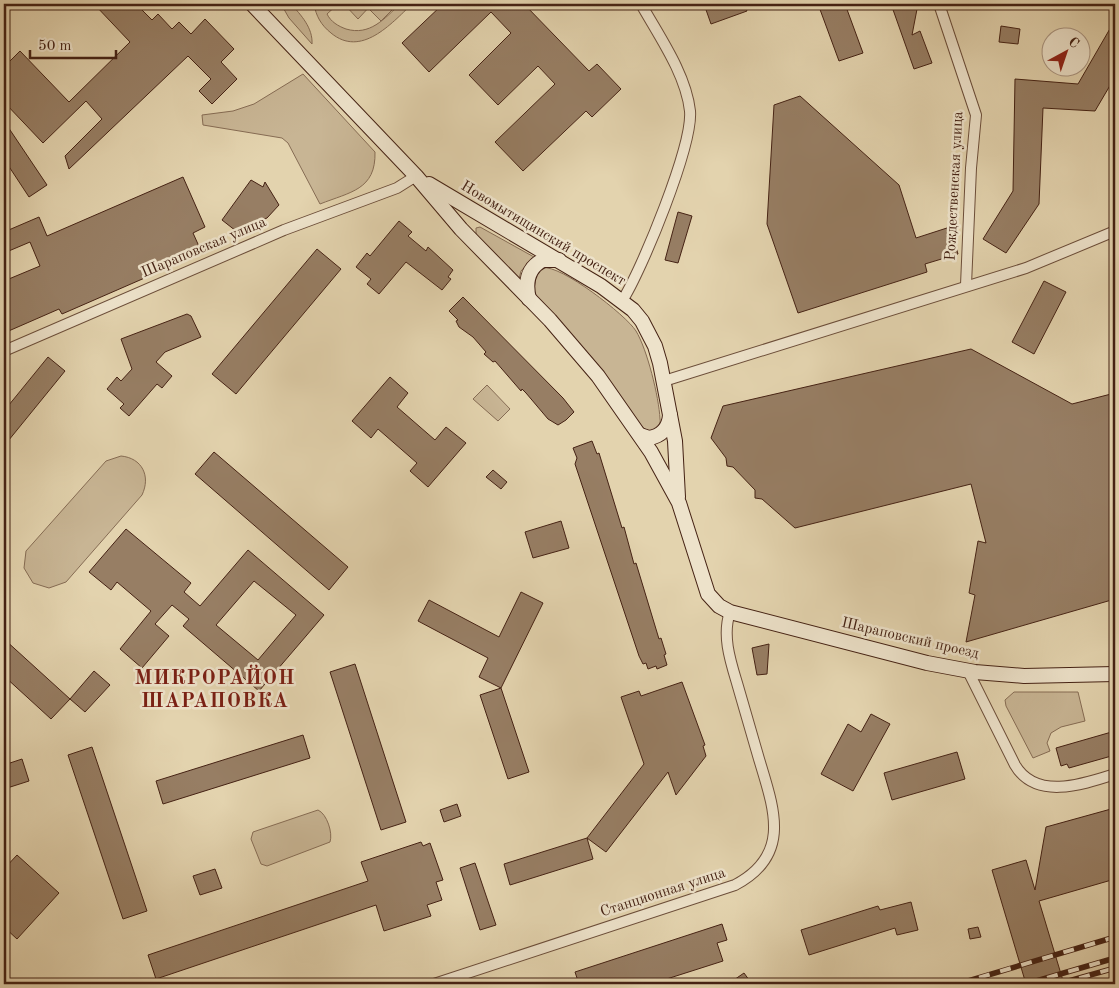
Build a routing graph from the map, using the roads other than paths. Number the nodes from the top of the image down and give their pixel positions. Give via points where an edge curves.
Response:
1 (252, 4) edge
2 (641, 4) edge
3 (939, 4) edge
4 (416, 176) junction
5 (1115, 231) edge
6 (560, 260) junction
7 (966, 285) junction
8 (529, 299) junction
9 (622, 301) junction
10 (4, 352) edge
11 (664, 381) junction
12 (670, 414) junction
13 (640, 436) junction
14 (679, 502) junction
15 (730, 612) junction
16 (968, 671) junction
17 (1115, 674) edge
18 (1115, 774) edge
19 (434, 984) edge

1 - 4 main road, Новомытищинский проспект
2 - 9 street via 684,88 690,125 641,268
3 - 7 street, Рождественская улица via 976,115
4 - 6 main road, Новомытищинский проспект via 471,211
4 - 8 main road, Новомытищинский проспект via 461,229
4 - 10 street, Шараповская улица via 397,188 275,234
5 - 7 street via 1026,268
6 - 8 main road via 543,260 531,270 527,279
6 - 9 main road, Новомытищинский проспект
7 - 11 street
8 - 13 main road, Новомытищинский проспект via 581,354
9 - 11 main road, Новомытищинский проспект via 649,332
11 - 12 main road, Новомытищинский проспект
12 - 13 main road via 662,433 649,438
12 - 14 main road, Новомытищинский проспект
13 - 14 main road, Новомытищинский проспект
14 - 15 main road, Новомытищинский проспект via 708,594 718,606
15 - 16 main road, Шараповский проезд
15 - 19 street, Станционная улица via 726,628 732,666 775,813 772,842 756,871 728,887
16 - 17 main road, Шараповский проезд via 1024,676
16 - 18 street via 1019,772 1034,784 1076,786

